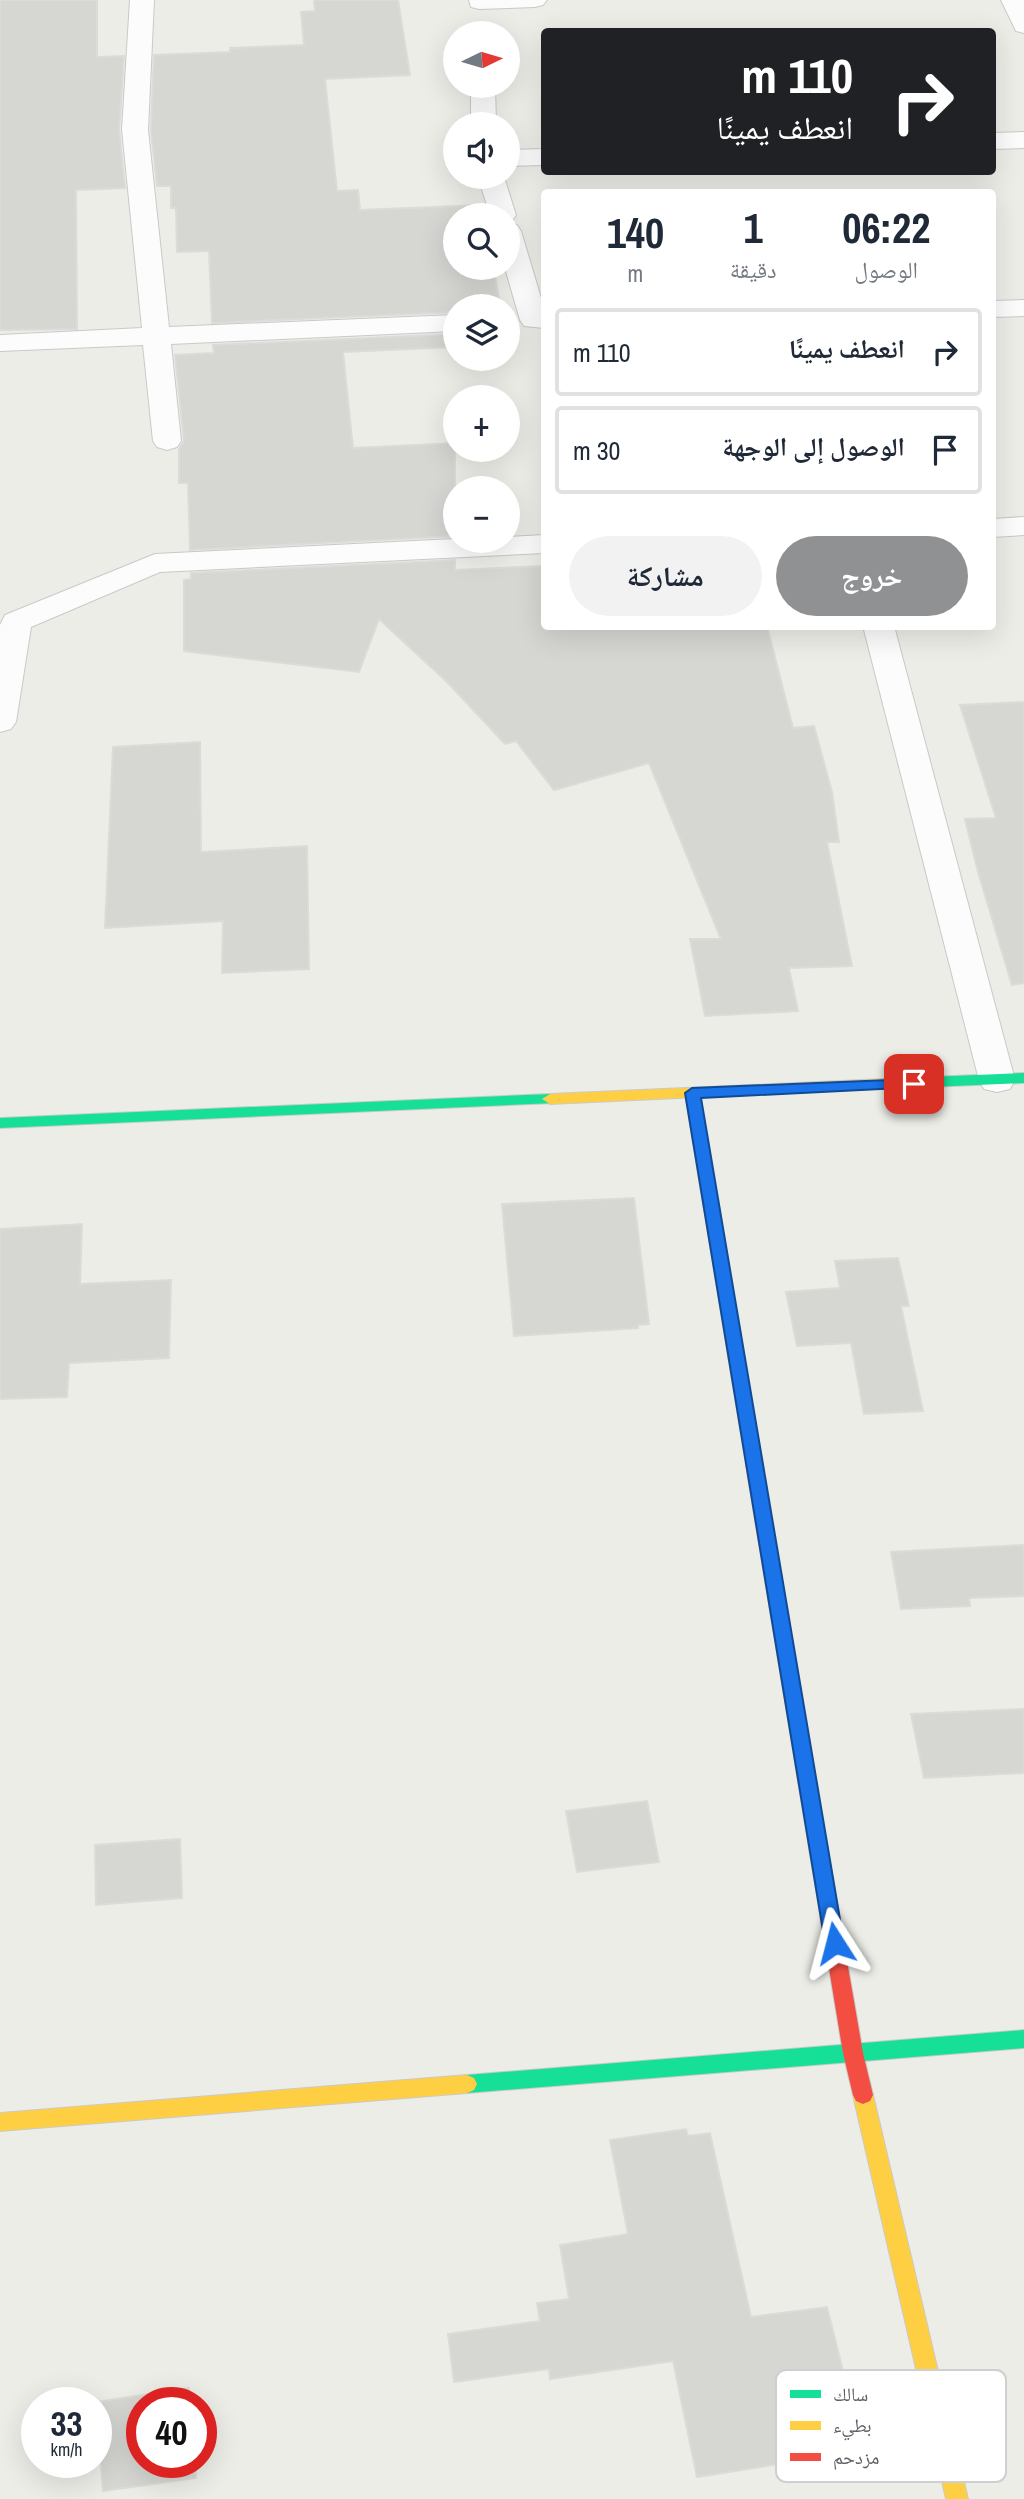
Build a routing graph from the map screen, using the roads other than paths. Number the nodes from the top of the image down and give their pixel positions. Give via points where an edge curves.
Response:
1 (142, 0) edge
2 (535, 0) edge
3 (1013, 0) edge
4 (479, 8) edge
5 (1024, 26) edge
6 (1024, 140) edge
7 (996, 141) edge
8 (541, 157) edge
9 (520, 158) edge
10 (519, 280) edge
11 (1024, 308) edge
12 (996, 309) edge
13 (528, 320) edge
14 (443, 324) edge
15 (155, 336) junction
16 (0, 343) edge
17 (167, 441) dead end
18 (1024, 526) edge
19 (996, 528) edge
20 (541, 544) edge
21 (879, 630) edge
22 (0, 722) edge
23 (1011, 1079) edge
24 (692, 1093) junction
25 (0, 1123) edge
26 (1024, 2039) edge
27 (853, 2053) junction
28 (0, 2122) edge
29 (927, 2370) edge

1 - 15 street via 135,130
2 - 4 street
3 - 5 street
6 - 7 street
8 - 9 street
10 - 13 street
11 - 12 street
14 - 15 street
15 - 16 street
15 - 17 street
18 - 19 street
20 - 22 street via 155,563 16,622
21 - 23 street
23 - 24 street
24 - 25 street
24 - 27 street
26 - 27 street
27 - 28 street
27 - 29 street

